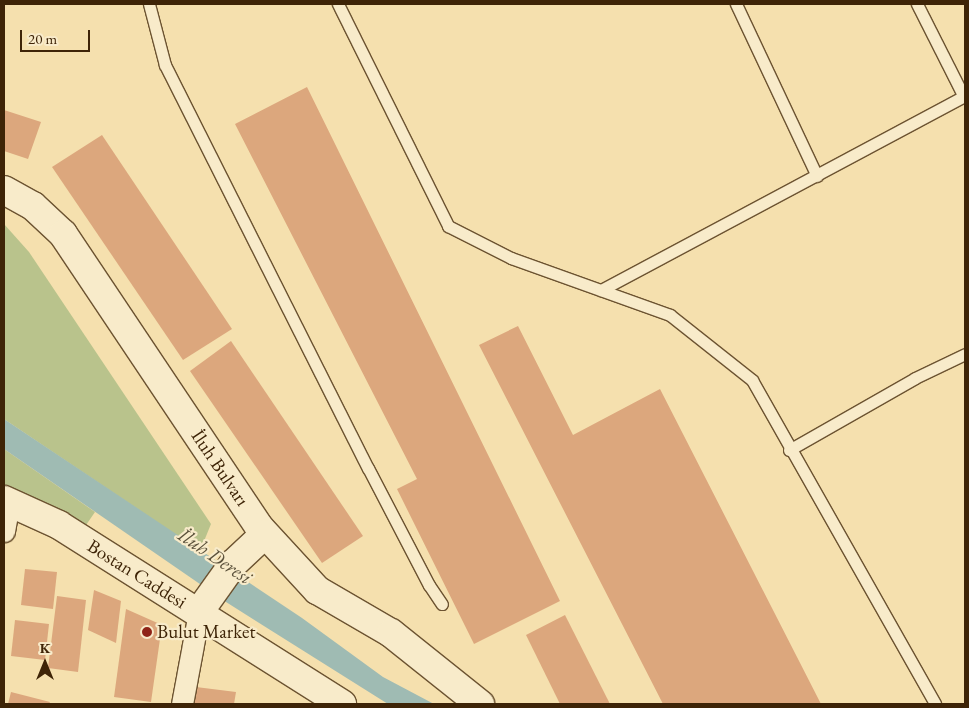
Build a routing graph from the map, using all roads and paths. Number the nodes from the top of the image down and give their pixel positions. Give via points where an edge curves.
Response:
1 (149, 4) edge
2 (338, 4) edge
3 (736, 4) edge
4 (917, 4) edge
5 (964, 97) edge
6 (817, 176) junction
7 (4, 190) edge
8 (601, 290) junction
9 (965, 354) edge
10 (789, 450) junction
11 (6, 501) edge
12 (4, 531) edge
13 (265, 534) junction
14 (204, 604) junction
15 (442, 604) dead end
16 (182, 704) edge
17 (342, 704) edge
18 (480, 704) edge
19 (935, 704) edge

1 - 15 lane via 165,65 372,476
2 - 8 lane via 448,226 511,258
3 - 6 lane
4 - 5 lane
5 - 6 lane
6 - 8 lane
7 - 13 street, İluh Bulvarı via 33,206 63,234
8 - 10 lane via 670,315 752,380
9 - 10 lane via 915,378
10 - 19 lane
11 - 12 street
11 - 14 street, Bostan Caddesi via 59,525
13 - 14 street via 232,567
13 - 18 street, İluh Bulvarı via 316,590 391,633
14 - 16 street
14 - 17 street, Bostan Caddesi

